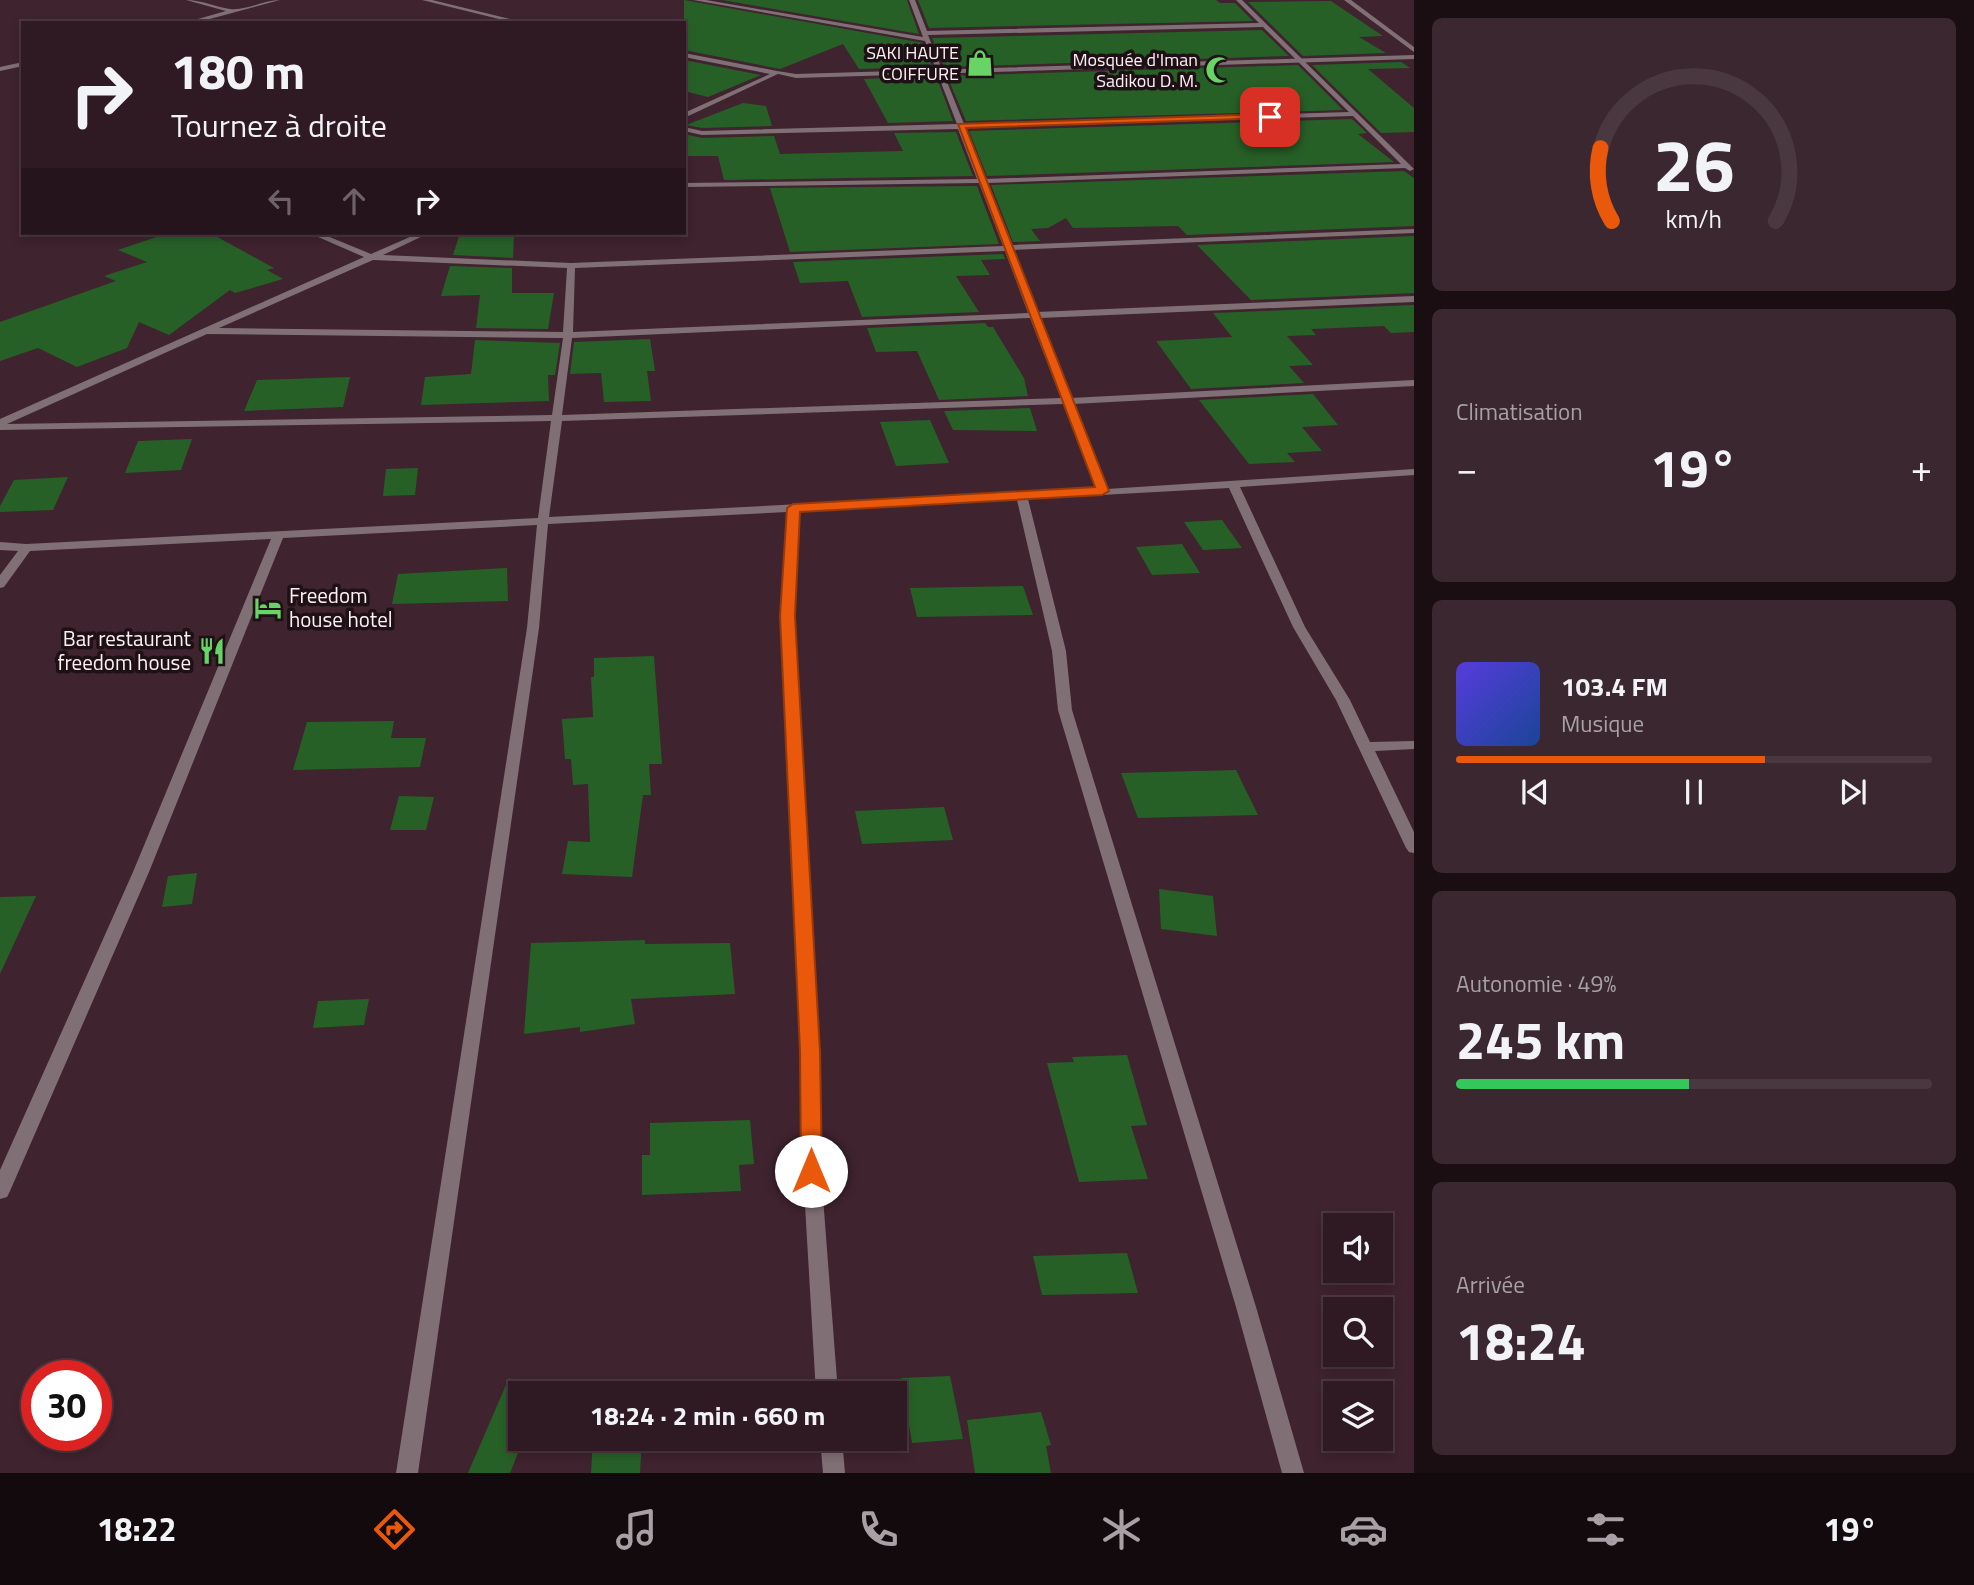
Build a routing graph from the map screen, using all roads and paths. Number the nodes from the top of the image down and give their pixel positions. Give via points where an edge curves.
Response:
1 (189, 0) edge
2 (276, 0) edge
3 (425, 0) edge
4 (696, 0) edge
5 (912, 0) edge
6 (1239, 0) edge
7 (1347, 0) edge
8 (232, 11) junction
9 (194, 21) edge
10 (515, 21) edge
11 (1265, 25) junction
12 (926, 36) junction
13 (1414, 50) edge
14 (686, 55) edge
15 (1414, 57) edge
16 (1301, 60) junction
17 (21, 64) edge
18 (0, 69) edge
19 (940, 72) junction
20 (777, 73) junction
21 (1354, 114) junction
22 (686, 115) edge
23 (961, 126) junction
24 (686, 129) edge
25 (1411, 169) edge
26 (982, 181) junction
27 (686, 185) edge
28 (1414, 232) edge
29 (318, 235) edge
30 (421, 235) edge
31 (1008, 247) junction
32 (372, 257) junction
33 (571, 266) junction
34 (1414, 299) edge
35 (1034, 315) junction
36 (206, 331) junction
37 (568, 335) junction
38 (1414, 383) edge
39 (1067, 401) junction
40 (557, 418) junction
41 (0, 425) edge
42 (1414, 472) edge
43 (1233, 485) junction
44 (1102, 491) junction
45 (1022, 497) junction
46 (793, 508) junction
47 (542, 521) junction
48 (278, 535) junction
49 (0, 546) edge
50 (26, 548) junction
51 (0, 584) edge
52 (1414, 745) edge
53 (1367, 747) junction
54 (1414, 848) edge
55 (0, 1191) edge
56 (826, 1381) edge
57 (832, 1451) edge
58 (407, 1473) edge
59 (834, 1473) edge
60 (1293, 1473) edge

1 - 8 street
2 - 8 street
3 - 10 street
4 - 12 street
5 - 12 street
6 - 11 street
7 - 13 street
8 - 9 street
11 - 12 street
11 - 16 street
12 - 19 street
14 - 20 street
15 - 16 street
16 - 19 street
16 - 21 street
17 - 18 street
19 - 20 street
19 - 23 street
20 - 22 street
21 - 23 street
21 - 25 street
23 - 24 street via 702,133
23 - 26 street
25 - 26 street
26 - 27 street
26 - 31 street
28 - 31 street
29 - 32 street
30 - 32 street
31 - 33 street
31 - 35 street
32 - 33 street
32 - 36 street
33 - 37 street
34 - 35 street
35 - 37 street
35 - 39 street
36 - 37 street
36 - 41 street
37 - 40 street
38 - 39 street
39 - 40 street
39 - 44 street
40 - 41 street
40 - 47 street
42 - 43 street
43 - 44 street
43 - 53 street via 1299,627
44 - 45 street
45 - 46 street
45 - 60 street via 1059,651 1065,710
46 - 47 street
46 - 56 street via 788,616 810,1051 811,1171
47 - 48 street
47 - 58 street via 533,628
48 - 50 street
48 - 55 street via 141,872
49 - 50 street
50 - 51 street
52 - 53 street
53 - 54 street
57 - 59 street

